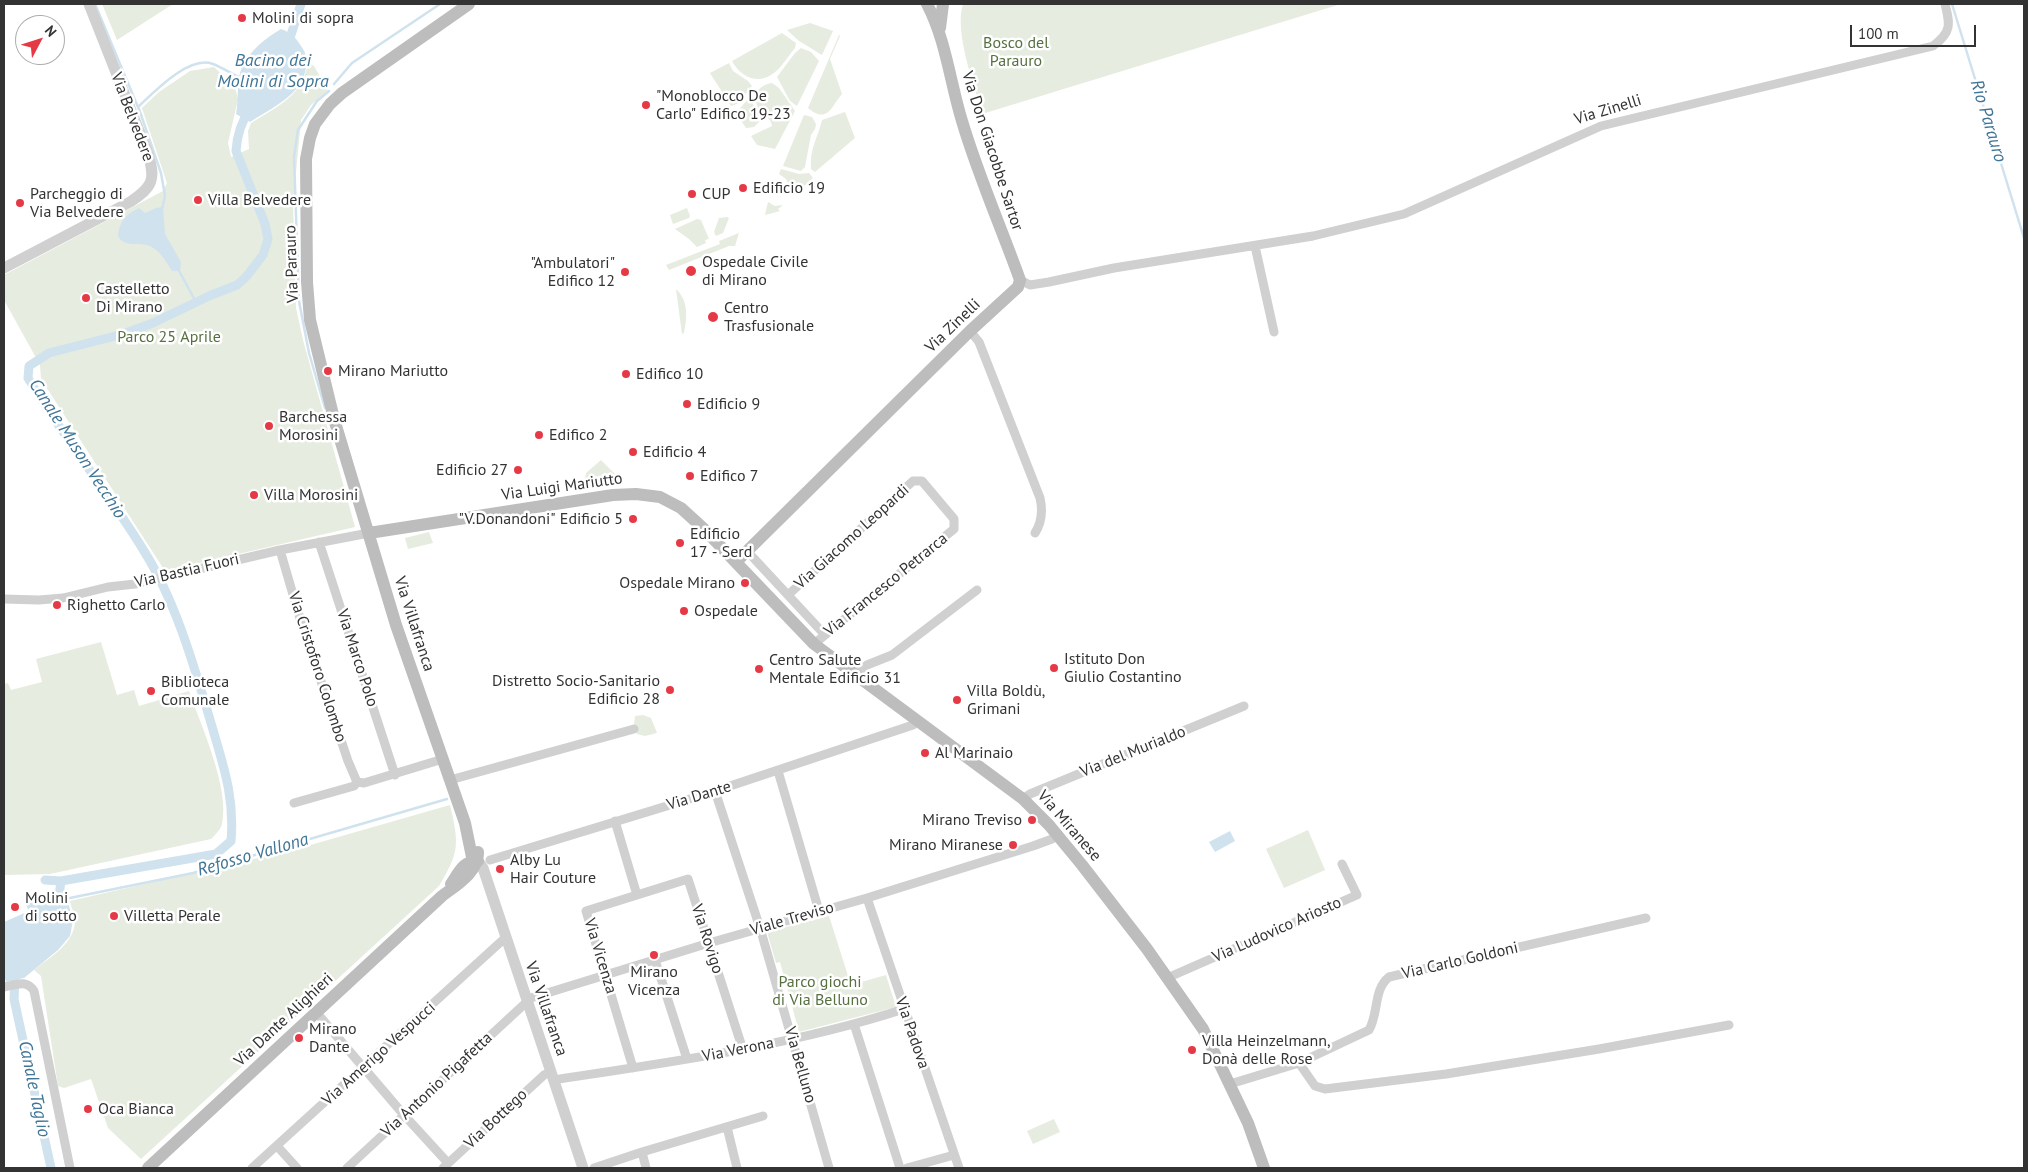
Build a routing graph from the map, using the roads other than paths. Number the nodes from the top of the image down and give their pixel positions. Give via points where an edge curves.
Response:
1 (88, 4) edge
2 (469, 4) edge
3 (927, 4) edge
4 (943, 4) edge
5 (1945, 4) edge
6 (940, 31) junction
7 (1255, 246) junction
8 (4, 268) edge
9 (1020, 280) junction
10 (970, 331) junction
11 (1274, 332) dead end
12 (917, 480) joint
13 (369, 533) junction
14 (1035, 533) dead end
15 (319, 542) junction
16 (280, 550) junction
17 (748, 551) junction
18 (736, 562) junction
19 (977, 590) dead end
20 (788, 595) junction
21 (4, 599) edge
22 (825, 635) junction
23 (814, 644) junction
24 (854, 675) junction
25 (1244, 706) dead end
26 (917, 720) junction
27 (634, 729) dead end
28 (443, 759) junction
29 (778, 771) junction
30 (394, 774) junction
31 (450, 780) junction
32 (357, 782) junction
33 (715, 791) junction
34 (1023, 799) junction
35 (294, 803) dead end
36 (615, 821) junction
37 (466, 823) junction
38 (1057, 834) junction
39 (484, 860) junction
40 (1342, 864) dead end
41 (459, 870) junction
42 (637, 895) junction
43 (442, 896) junction
44 (866, 898) junction
45 (819, 911) junction
46 (1646, 918) dead end
47 (760, 928) junction
48 (505, 938) junction
49 (709, 943) junction
50 (655, 960) junction
51 (606, 974) junction
52 (1167, 978) junction
53 (4, 987) edge
54 (526, 1001) junction
55 (904, 1009) junction
56 (316, 1012) junction
57 (854, 1024) junction
58 (1729, 1025) dead end
59 (793, 1039) junction
60 (743, 1050) junction
61 (687, 1059) junction
62 (1299, 1063) junction
63 (364, 1068) junction
64 (633, 1068) junction
65 (552, 1076) junction
66 (1230, 1084) junction
67 (404, 1115) junction
68 (763, 1116) dead end
69 (727, 1127) junction
70 (277, 1146) junction
71 (642, 1152) junction
72 (954, 1155) junction
73 (446, 1166) edge
74 (70, 1168) edge
75 (148, 1168) edge
76 (252, 1168) edge
77 (297, 1168) edge
78 (347, 1168) edge
79 (583, 1168) edge
80 (594, 1168) edge
81 (646, 1168) edge
82 (737, 1168) edge
83 (829, 1168) edge
84 (900, 1168) edge
85 (907, 1168) edge
86 (958, 1168) edge
87 (1264, 1168) edge

1 - 8 street, Via Belvedere via 147,151 153,172 151,184 130,202
2 - 13 main road, Via Parauro via 342,92 324,111 310,138 306,169 310,320 334,419
3 - 6 main road, Via Don Giacobbe Sartor
4 - 6 main road, Via Don Giacobbe Sartor
5 - 7 street, Via Zinelli via 1948,32 1933,46 1601,126 1404,214
6 - 9 main road, Via Don Giacobbe Sartor via 963,123
7 - 9 street, Via Zinelli via 1030,285
7 - 11 street
9 - 10 main road, Via Zinelli via 1018,287
10 - 14 street via 979,342 1040,498 1040,524
10 - 17 main road, Via Zinelli
12 - 20 street, Via Giacomo Leopardi
12 - 22 street, Via Francesco Petrarca via 922,481 954,519 954,529
13 - 15 street, Via Bastia Fuori
13 - 18 main road, Via Luigi Mariutto via 613,494 647,494 681,508
13 - 28 main road, Via Villafranca via 396,625
15 - 16 street, Via Bastia Fuori
15 - 30 street, Via Marco Polo
16 - 21 street, Via Bastia Fuori via 63,598
16 - 32 street, Via Cristoforo Colombo via 301,622
17 - 18 main road, Via Zinelli
17 - 20 street
18 - 23 main road, Via Miranese
19 - 24 street via 892,655 867,665
20 - 22 street
22 - 23 street, Via Francesco Petrarca
23 - 24 main road, Via Miranese
24 - 26 main road, Via Miranese
25 - 34 street, Via del Murialdo
26 - 29 street, Via Dante via 913,726
26 - 34 main road, Via Miranese
27 - 31 street
28 - 30 street
28 - 31 main road, Via Villafranca
29 - 33 street, Via Dante
29 - 45 street
30 - 32 street
31 - 37 main road, Via Villafranca
32 - 35 street via 354,786
33 - 36 street, Via Dante
33 - 47 street, Via Belluno
34 - 38 main road, Via Miranese
36 - 39 street, Via Dante
36 - 42 street
37 - 39 main road, Via Villafranca
37 - 41 main road, Via Villafranca via 465,847
38 - 44 street, Viale Treviso via 1033,846
38 - 52 main road, Via Miranese
39 - 41 main road via 471,861
39 - 43 main road, Via Dante Alighieri
39 - 48 street, Via Villafranca via 483,868
40 - 52 street, Via Ludovico Ariosto via 1357,895
41 - 43 main road, Via Dante Alighieri
42 - 49 street, Via Rovigo via 688,880
42 - 51 street, Via Vicenza via 586,911
43 - 56 main road, Via Dante Alighieri
44 - 45 street, Viale Treviso
44 - 55 street, Via Padova
45 - 47 street, Viale Treviso
46 - 62 street, Via Carlo Goldoni via 1390,977 1378,992 1369,1030
47 - 49 street, Viale Treviso
47 - 59 street, Via Belluno
48 - 54 street, Via Villafranca
48 - 63 street, Via Amerigo Vespucci
49 - 50 street, Viale Treviso
49 - 60 street, Via Rovigo
50 - 51 street, Viale Treviso
50 - 61 street, Via Verona
51 - 54 street, Viale Treviso
51 - 64 street, Via Vicenza
52 - 66 main road, Via Miranese via 1203,1029
53 - 74 street via 25,983 34,991
54 - 65 street, Via Villafranca
54 - 67 street, Via Antonio Pigafetta
55 - 57 street, Via Verona
55 - 72 street, Via Padova
56 - 63 street
56 - 75 main road, Via Dante Alighieri
57 - 59 street, Via Verona
57 - 84 street
58 - 62 street via 1446,1074 1322,1089 1315,1086
59 - 60 street, Via Verona
59 - 83 street, Via Belluno
60 - 61 street, Via Verona
61 - 64 street, Via Verona
62 - 66 street, Via Carlo Goldoni
63 - 67 street
63 - 70 street, Via Amerigo Vespucci
64 - 65 street, Via Verona
65 - 73 street, Via Bottego via 544,1075
65 - 79 street, Via Villafranca
66 - 87 main road, Via Miranese
67 - 73 street
67 - 78 street, Via Antonio Pigafetta
68 - 69 street
69 - 71 street
69 - 82 street
70 - 76 street, Via Amerigo Vespucci
70 - 77 street
71 - 80 street
71 - 81 street
72 - 85 street
72 - 86 street, Via Padova

